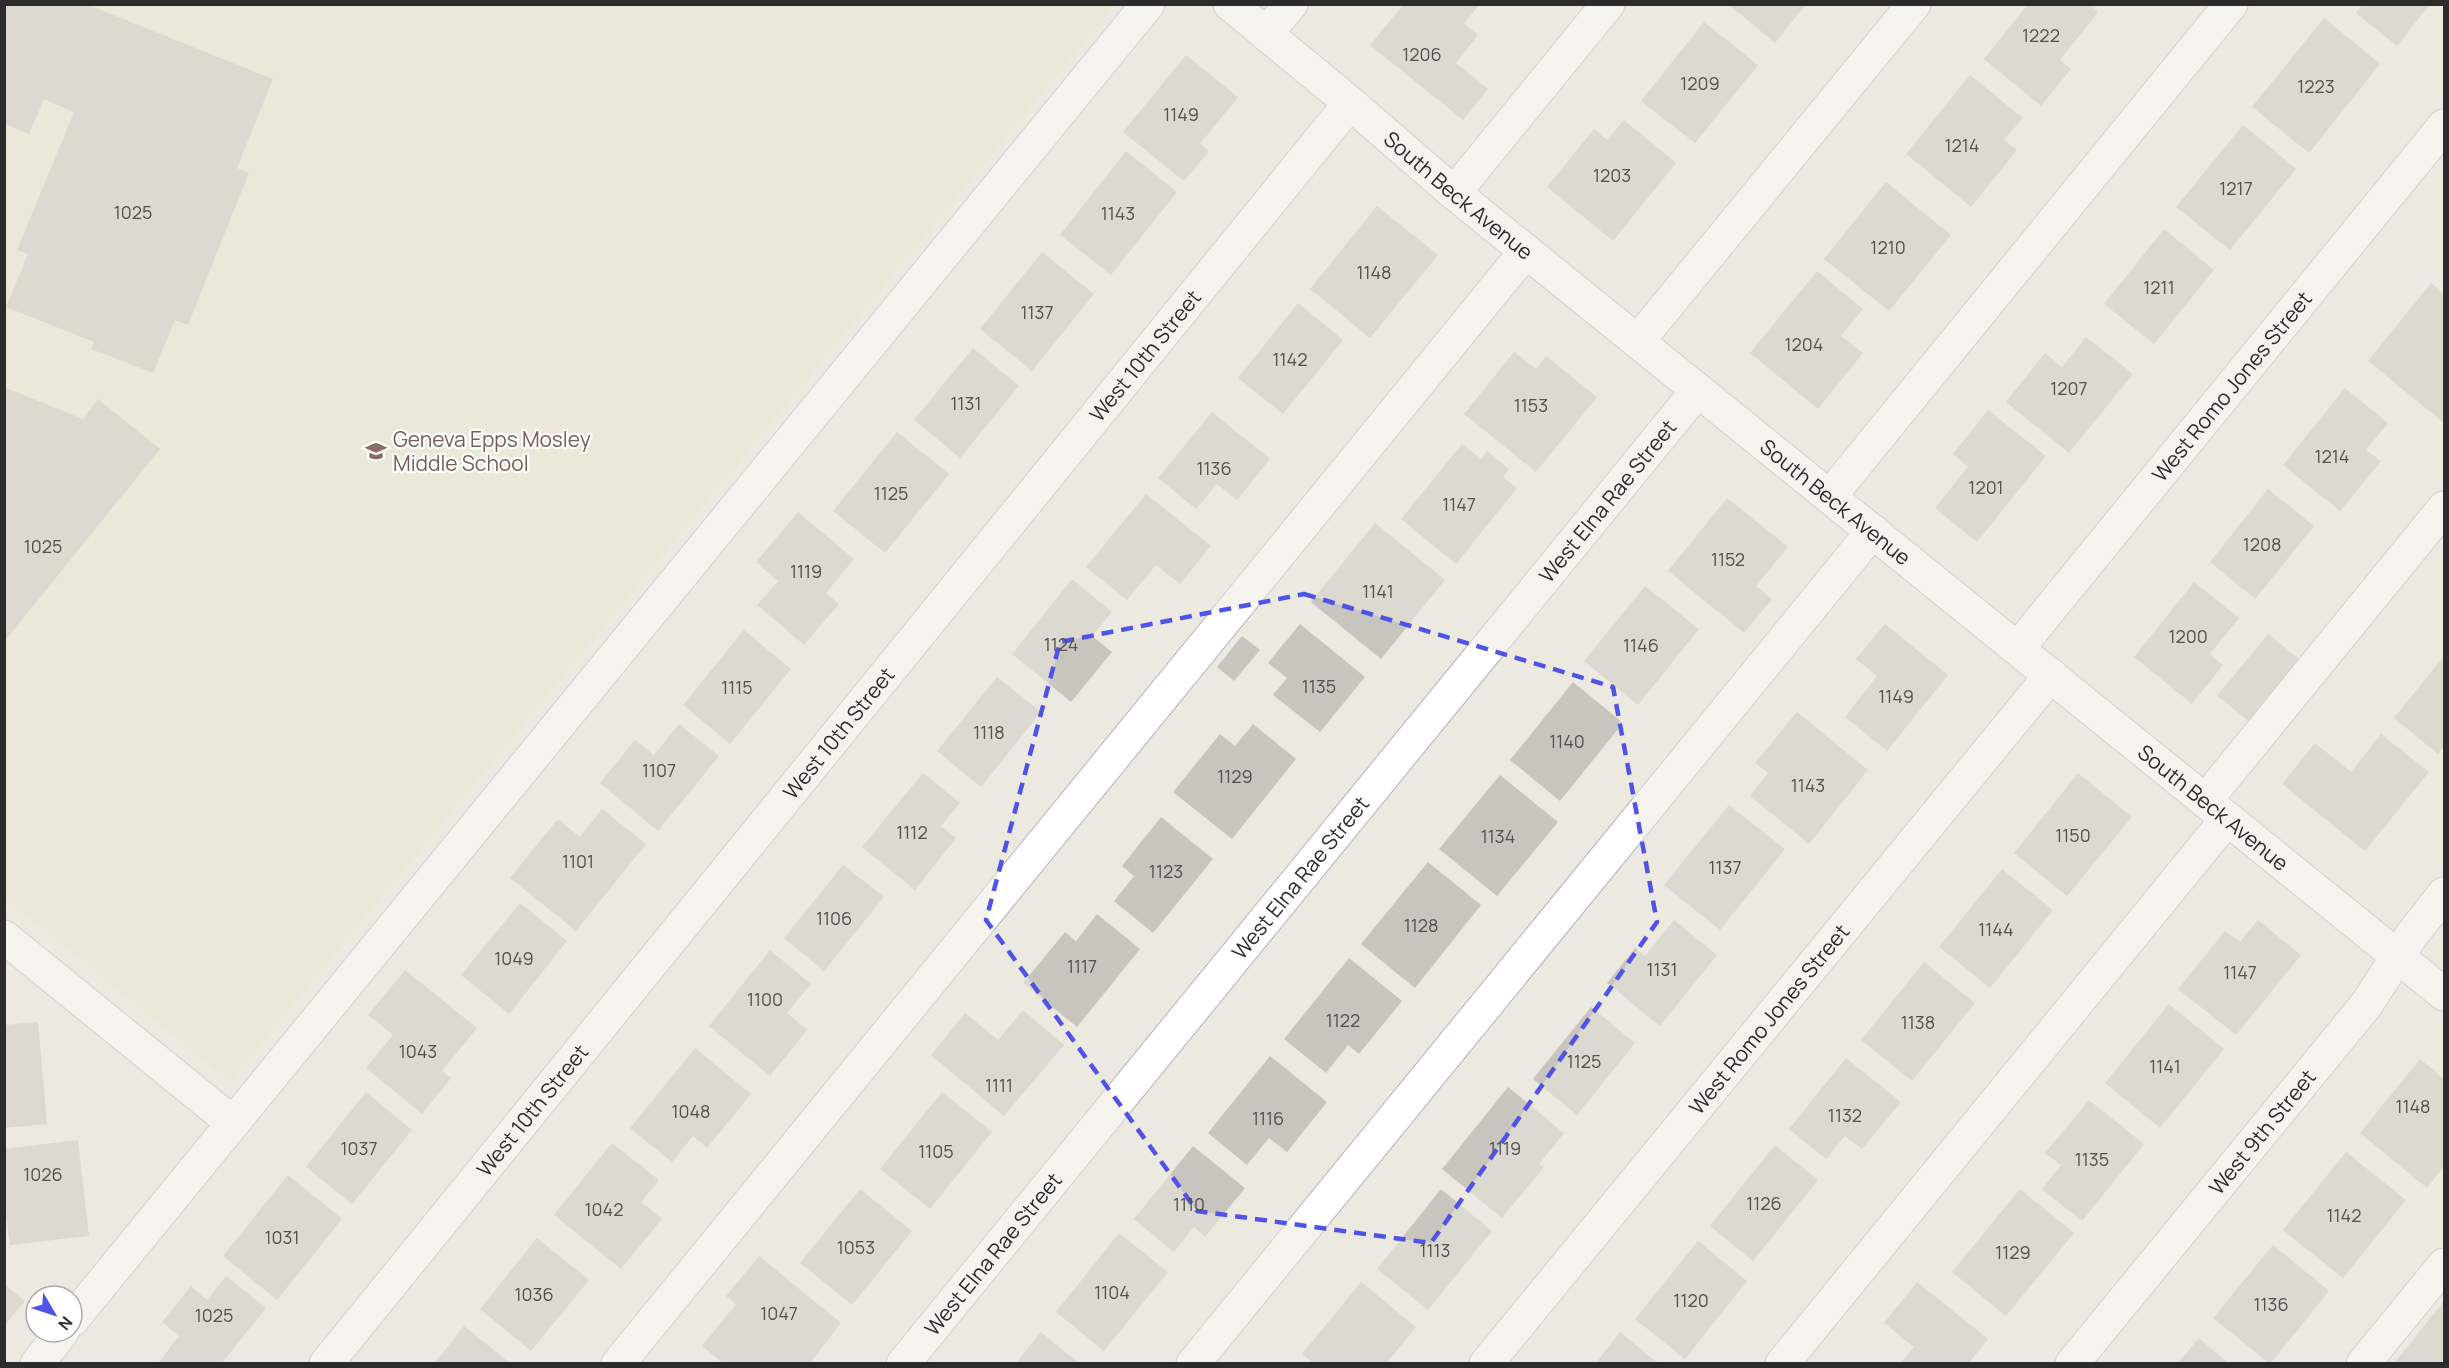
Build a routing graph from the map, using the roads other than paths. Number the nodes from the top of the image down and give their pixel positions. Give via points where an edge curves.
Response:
1 (1148, 4) edge
2 (1230, 4) edge
3 (1291, 4) edge
4 (1608, 4) edge
5 (1914, 4) edge
6 (2231, 4) edge
7 (1266, 34) junction
8 (1350, 103) junction
9 (2445, 126) edge
10 (1454, 193) junction
11 (1526, 251) junction
12 (1638, 341) junction
13 (1698, 390) junction
14 (1830, 496) junction
15 (2445, 508) edge
16 (1873, 531) junction
17 (2018, 648) junction
18 (2051, 675) junction
19 (2216, 810) junction
20 (2445, 894) edge
21 (4, 937) edge
22 (2398, 957) junction
23 (2445, 994) edge
24 (233, 1123) junction
25 (2445, 1265) edge
26 (84, 1305) edge
27 (52, 1344) edge
28 (36, 1364) edge
29 (326, 1364) edge
30 (618, 1364) edge
31 (903, 1364) edge
32 (1193, 1364) edge
33 (1486, 1364) edge
34 (1782, 1364) edge
35 (2073, 1364) edge
36 (2363, 1364) edge

1 - 24 street
2 - 7 street, South Beck Avenue
3 - 7 street
4 - 10 street
5 - 12 street
6 - 14 street
7 - 8 street, South Beck Avenue
8 - 10 street, South Beck Avenue
8 - 29 street, West 10th Street
9 - 17 street, West Romo Jones Street
10 - 11 street, South Beck Avenue
11 - 12 street, South Beck Avenue
11 - 30 street
12 - 13 street, South Beck Avenue
13 - 14 street, South Beck Avenue
13 - 31 street, West Elna Rae Street
14 - 16 street, South Beck Avenue
15 - 19 street
16 - 17 street, South Beck Avenue
16 - 32 street
17 - 18 street, South Beck Avenue
18 - 19 street, South Beck Avenue
18 - 33 street, West Romo Jones Street
19 - 22 street, South Beck Avenue
19 - 34 street
20 - 22 street, West 9th Street
21 - 24 street
22 - 23 street, South Beck Avenue
22 - 35 street, West 9th Street via 2366,1005
24 - 26 street
25 - 36 street
27 - 28 street

